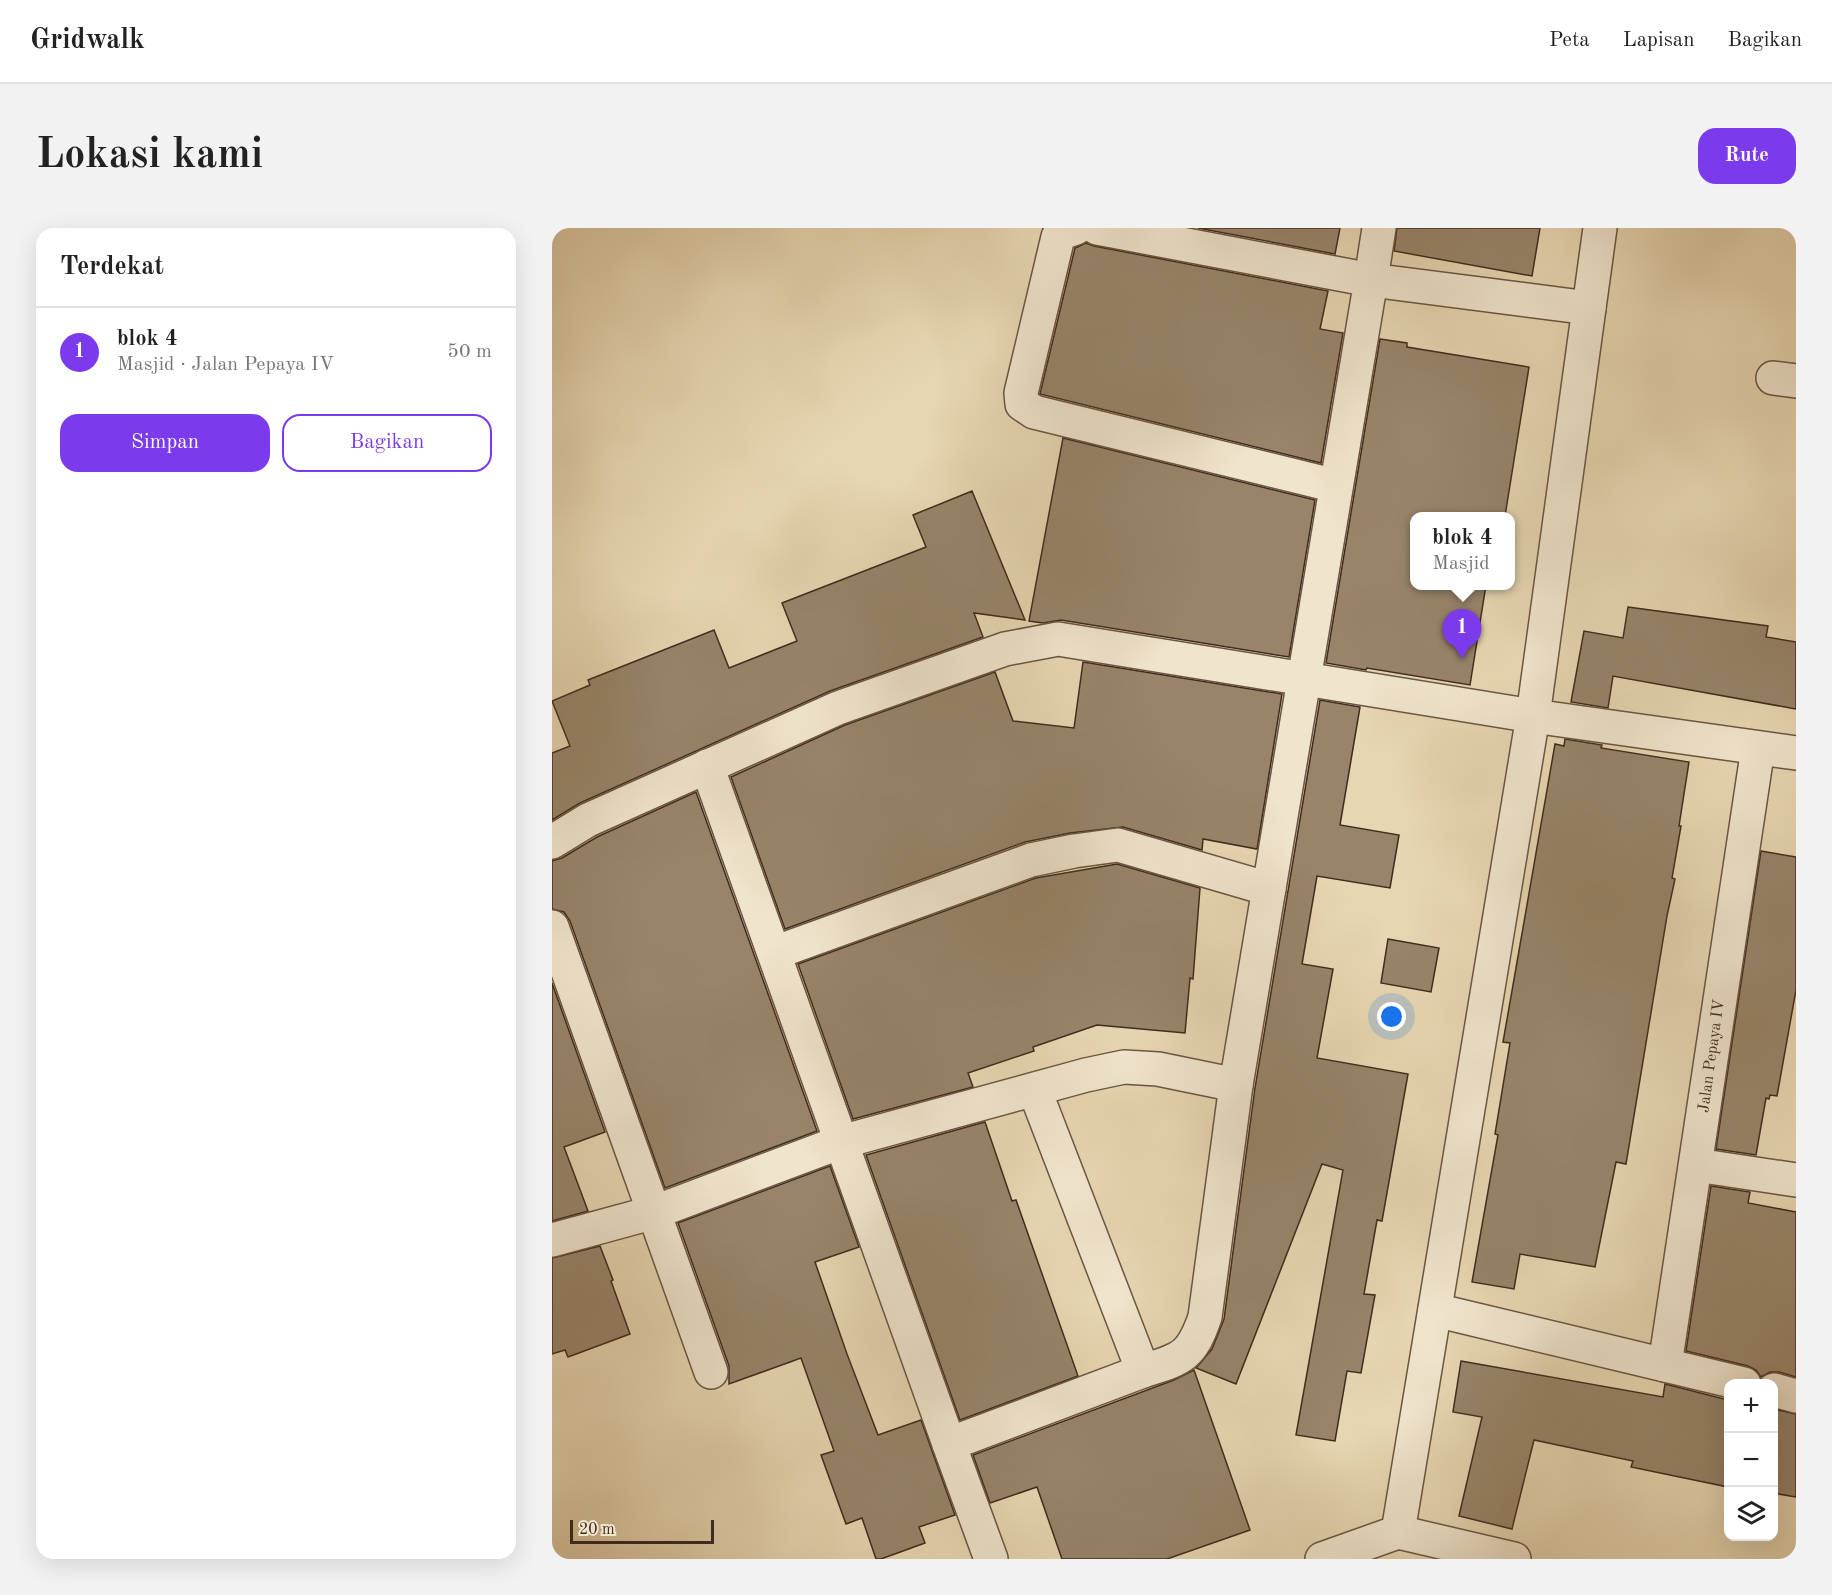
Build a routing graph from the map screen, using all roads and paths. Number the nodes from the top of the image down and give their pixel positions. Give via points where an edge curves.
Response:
1 (1076, 228) edge
2 (1097, 228) edge
3 (1379, 228) edge
4 (1600, 228) edge
5 (1371, 280) junction
6 (1589, 308) junction
7 (1336, 486) junction
8 (1304, 679) junction
9 (1533, 716) junction
10 (1758, 748) junction
11 (1796, 753) edge
12 (707, 766) junction
13 (552, 842) edge
14 (1269, 889) junction
15 (552, 927) edge
16 (774, 953) junction
17 (1236, 1085) junction
18 (1035, 1090) junction
19 (841, 1142) junction
20 (1696, 1165) junction
21 (1796, 1180) edge
22 (655, 1212) junction
23 (552, 1240) edge
24 (1435, 1310) junction
25 (1665, 1365) junction
26 (1143, 1371) junction
27 (711, 1372) dead end
28 (1726, 1379) edge
29 (1778, 1391) edge
30 (1796, 1396) edge
31 (949, 1444) junction
32 (1398, 1532) junction
33 (990, 1559) edge
34 (1322, 1559) edge
35 (1514, 1559) edge

1 - 7 street via 1058,237 1021,393 1023,404 1034,412
2 - 5 street
3 - 5 street
4 - 6 street
5 - 6 street
5 - 7 street
6 - 9 street
7 - 8 street
8 - 9 street
8 - 12 street via 1058,639 1035,642 837,708
8 - 14 street
9 - 10 street
9 - 24 street
10 - 11 street
10 - 20 street, Jalan Pepaya IV
12 - 13 street via 588,820
12 - 16 street
14 - 16 street via 1118,845 1031,860
14 - 17 street
15 - 22 street
16 - 19 street
17 - 18 street via 1158,1069 1124,1067
17 - 26 street via 1205,1317 1192,1348 1178,1360
18 - 19 street
18 - 26 street
19 - 22 street
19 - 31 street
20 - 21 street
20 - 25 street, Jalan Pepaya IV
22 - 23 street
22 - 27 street
24 - 25 street
24 - 32 street
25 - 28 street
26 - 31 street
29 - 30 street
31 - 33 street
32 - 34 street
32 - 35 street

